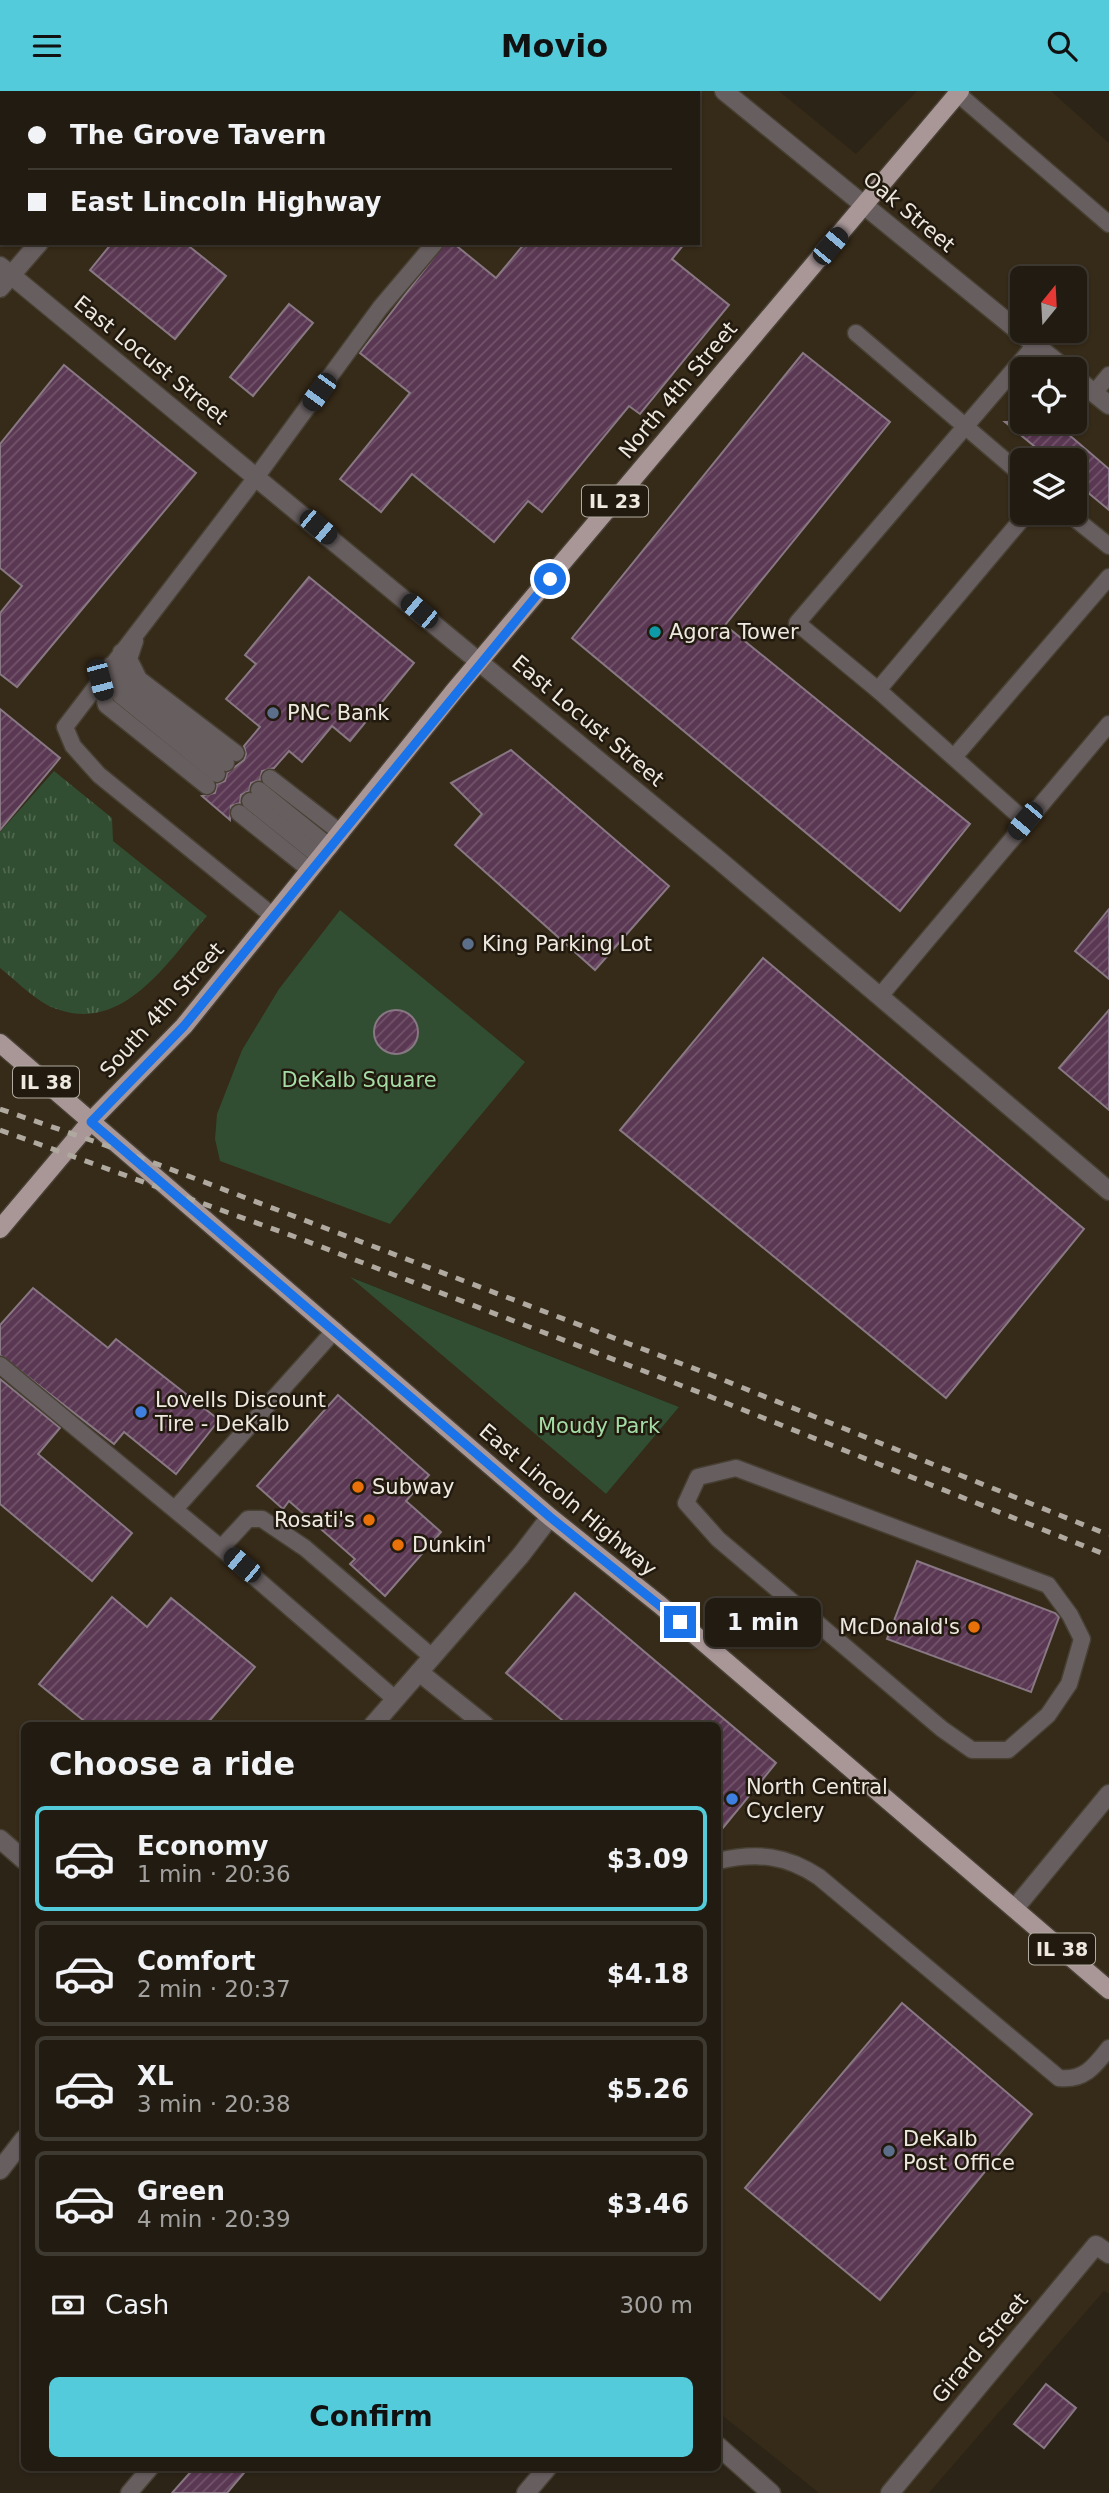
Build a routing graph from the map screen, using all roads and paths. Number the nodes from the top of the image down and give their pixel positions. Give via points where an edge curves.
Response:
1 (724, 91) edge
2 (959, 93) edge
3 (865, 204) junction
4 (1109, 224) edge
5 (37, 245) edge
6 (433, 245) edge
7 (4, 276) edge
8 (856, 333) dead end
9 (1035, 345) junction
10 (1050, 357) edge
11 (1109, 375) edge
12 (1087, 387) edge
13 (1094, 393) junction
14 (1109, 405) edge
15 (965, 425) junction
16 (1010, 464) edge
17 (257, 477) junction
18 (1017, 525) edge
19 (1083, 525) edge
20 (1109, 546) edge
21 (1109, 577) edge
22 (139, 629) junction
23 (121, 652) junction
24 (479, 662) junction
25 (111, 665) junction
26 (100, 680) junction
27 (878, 690) junction
28 (1109, 724) edge
29 (954, 757) junction
30 (222, 769) junction
31 (255, 796) junction
32 (1025, 821) junction
33 (341, 832) junction
34 (320, 858) junction
35 (274, 916) junction
36 (880, 996) junction
37 (0, 1043) edge
38 (91, 1122) junction
39 (1109, 1191) edge
40 (0, 1229) edge
41 (335, 1330) junction
42 (0, 1365) edge
43 (175, 1509) junction
44 (550, 1517) junction
45 (222, 1548) junction
46 (431, 1656) junction
47 (419, 1672) junction
48 (395, 1699) junction
49 (376, 1722) edge
50 (481, 1722) edge
51 (942, 1729) joint
52 (1109, 1794) edge
53 (0, 1839) edge
54 (21, 1857) edge
55 (721, 1860) edge
56 (1015, 1908) junction
57 (1109, 1990) edge
58 (1109, 2048) edge
59 (21, 2143) edge
60 (0, 2170) edge
61 (1109, 2255) edge
62 (721, 2449) edge
63 (148, 2471) edge
64 (545, 2471) edge
65 (129, 2493) edge
66 (526, 2493) edge
67 (771, 2493) edge
68 (890, 2493) edge

1 - 3 street, Oak Street
2 - 3 main road, North 4th Street / IL 23
2 - 4 lane
3 - 9 street, Oak Street
3 - 24 main road, North 4th Street / IL 23
5 - 7 street
6 - 17 lane via 380,308
7 - 17 street, East Locust Street
8 - 15 lane
9 - 10 street, Oak Street
9 - 15 lane
11 - 13 lane
12 - 13 street
13 - 14 street
15 - 16 lane
15 - 27 lane via 797,623
17 - 22 lane
17 - 24 street, East Locust Street
18 - 27 lane
19 - 20 lane
21 - 29 lane
22 - 23 lane
22 - 30 lane via 129,659 139,679
23 - 25 lane
23 - 30 lane via 121,670 135,690
24 - 33 main road, North 4th Street / IL 23
24 - 36 street, East Locust Street
25 - 26 lane
25 - 30 lane via 110,680 120,695
26 - 30 lane via 106,705
26 - 35 lane via 65,727 74,746 99,775
27 - 29 lane
28 - 32 lane
29 - 32 lane
31 - 33 lane
31 - 34 lane
31 - 34 lane
32 - 36 lane
33 - 34 main road, North 4th Street / IL 23
34 - 35 main road, North 4th Street / IL 23
35 - 38 main road, South 4th Street / IL 23 via 172,1040
36 - 39 street, East Locust Street
37 - 38 main road, East Lincoln Highway / IL 38
38 - 40 main road, South 4th Street / IL 23
38 - 41 main road, East Lincoln Highway / IL 38
41 - 43 lane
41 - 44 main road, East Lincoln Highway / IL 38
42 - 43 lane
43 - 45 lane
44 - 46 street
44 - 56 main road, East Lincoln Highway / IL 38
45 - 46 lane via 248,1519 262,1519 305,1548
45 - 48 lane
46 - 47 street
47 - 48 street
47 - 50 street
48 - 49 street
51 - 51 lane via 972,1750 1007,1750 1048,1716 1069,1685 1082,1639 1048,1585 736,1468 698,1477 686,1503 718,1539
52 - 56 street
53 - 54 street
55 - 58 lane via 748,1855 798,1863 1059,2078 1074,2080 1093,2069
56 - 57 main road, East Lincoln Highway / IL 38
59 - 60 street
61 - 68 street, Girard Street via 1096,2245
62 - 67 street
63 - 65 lane
64 - 66 street

